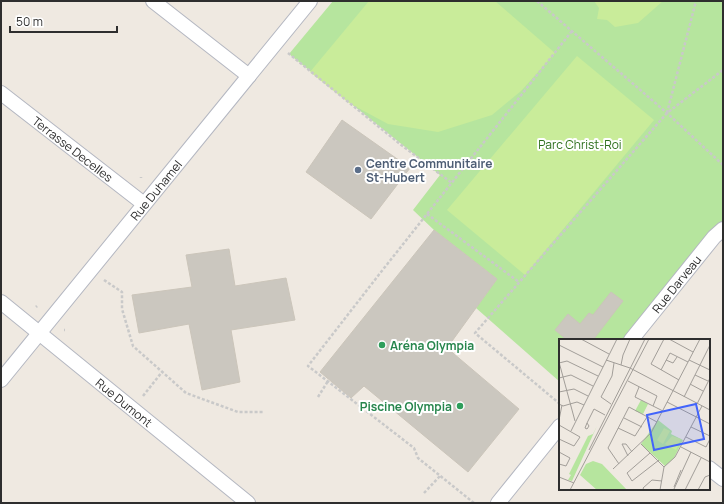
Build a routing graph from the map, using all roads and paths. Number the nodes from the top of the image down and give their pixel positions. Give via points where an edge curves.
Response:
1 (153, 1) edge
2 (310, 1) edge
3 (537, 1) edge
4 (696, 1) edge
5 (572, 31) junction
6 (288, 54) dead end
7 (723, 70) edge
8 (249, 76) junction
9 (1, 93) edge
10 (666, 113) junction
11 (723, 165) edge
12 (452, 183) junction
13 (144, 204) junction
14 (427, 214) junction
15 (723, 229) edge
16 (104, 280) dead end
17 (519, 282) junction
18 (1, 302) edge
19 (39, 335) junction
20 (632, 339) edge
21 (162, 372) junction
22 (1, 380) edge
23 (328, 381) junction
24 (143, 396) dead end
25 (318, 398) dead end
26 (559, 403) edge
27 (264, 412) dead end
28 (559, 427) edge
29 (710, 469) edge
30 (440, 476) junction
31 (722, 476) edge
32 (424, 493) dead end
33 (248, 503) edge
34 (474, 503) edge
35 (498, 503) edge

1 - 8 street
2 - 8 street, Rue Duhamel
3 - 5 path
4 - 10 path
5 - 10 path
5 - 12 path
6 - 12 path
7 - 10 path
8 - 13 street, Rue Duhamel
9 - 13 street, Terrasse Decelles
10 - 11 path
10 - 17 path
12 - 14 path
13 - 19 street, Rue Duhamel
14 - 17 path
14 - 23 path via 308,366
15 - 20 street, Rue Darveau
16 - 21 path via 122,292 122,309 133,346
17 - 26 path via 475,332
18 - 19 street, Rue Dumont
19 - 22 street, Rue Duhamel
19 - 33 street, Rue Dumont
21 - 24 path
21 - 27 path via 186,394 238,412
23 - 25 path
23 - 30 path via 414,448 418,458
28 - 35 street
29 - 31 street
30 - 32 path
30 - 34 path

